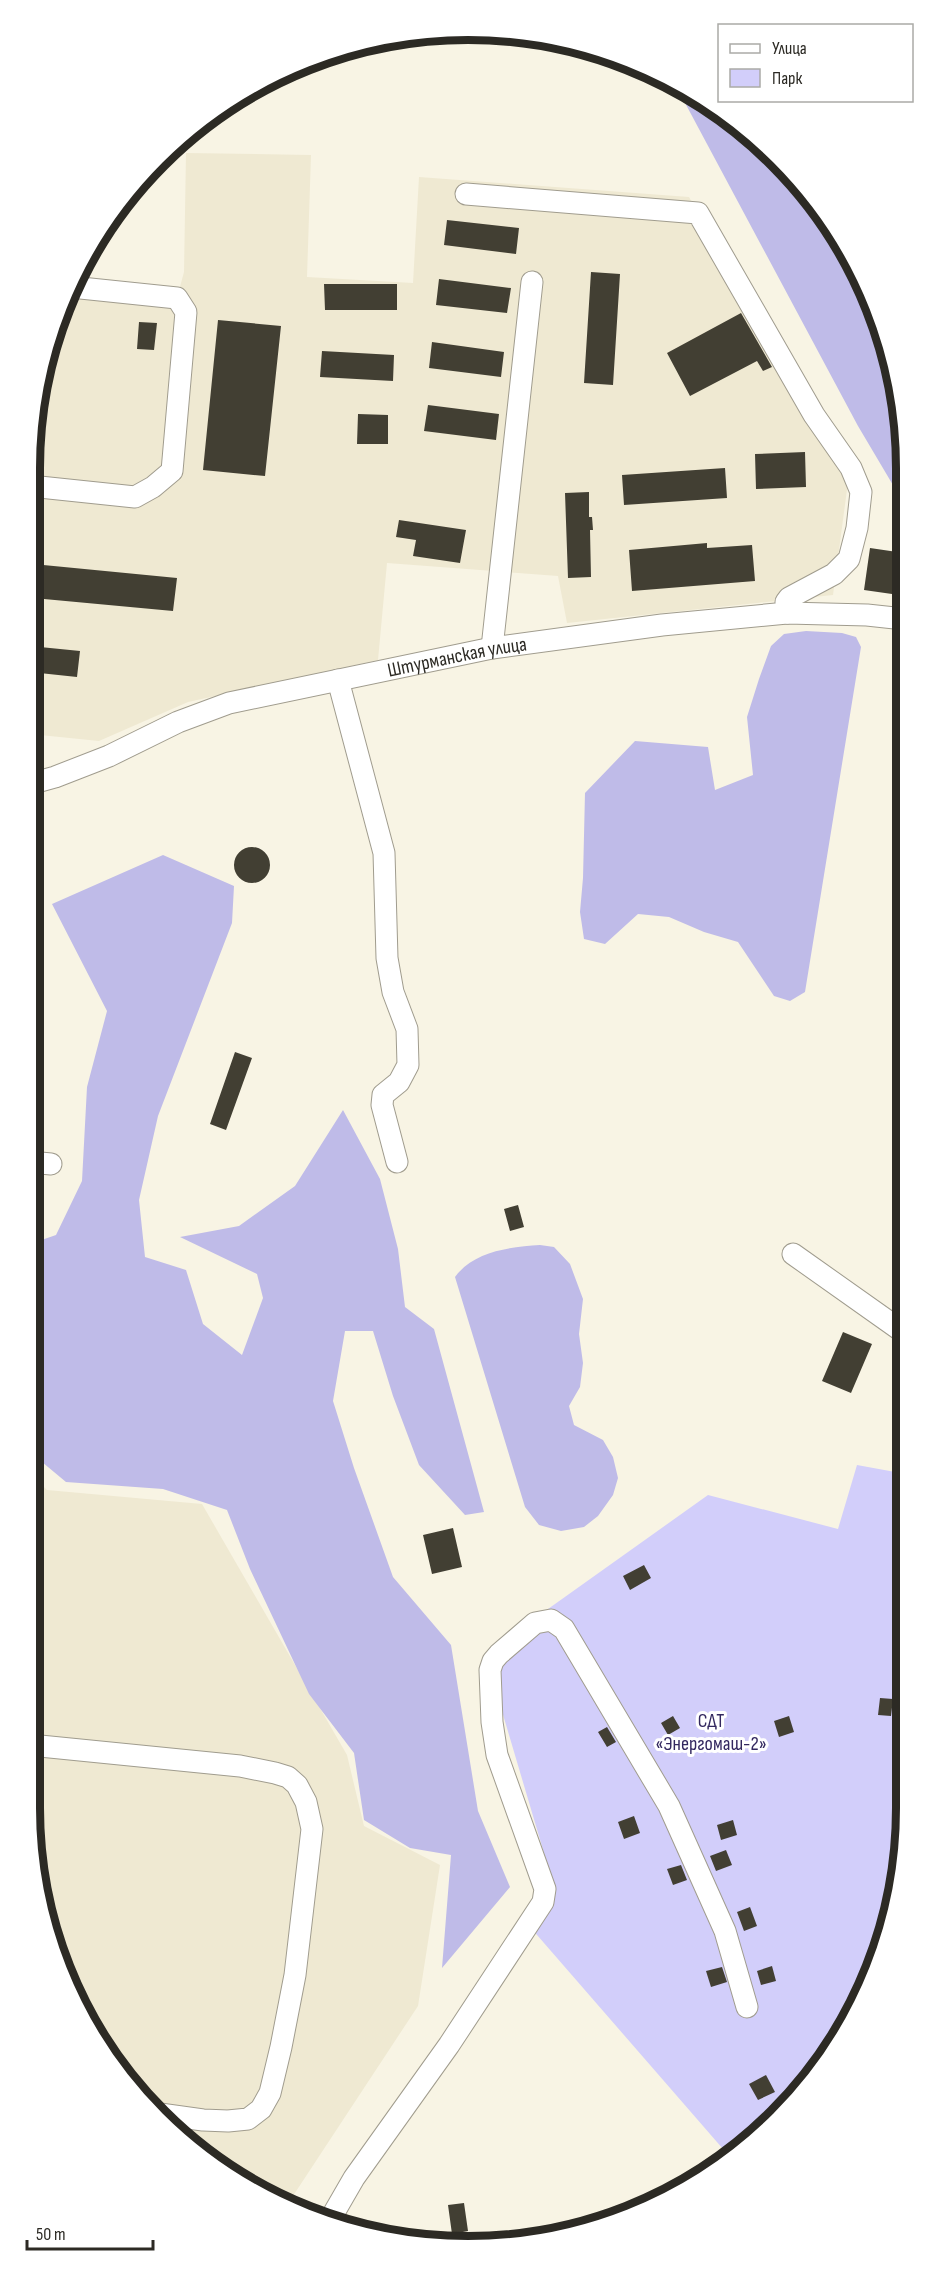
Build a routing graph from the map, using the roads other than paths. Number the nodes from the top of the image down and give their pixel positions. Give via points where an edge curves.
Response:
1 (466, 194) dead end
2 (532, 282) dead end
3 (80, 289) edge
4 (40, 487) edge
5 (787, 613) junction
6 (896, 618) edge
7 (492, 648) junction
8 (338, 680) junction
9 (40, 781) edge
10 (398, 1162) dead end
11 (40, 1163) edge
12 (51, 1164) dead end
13 (793, 1254) dead end
14 (896, 1327) edge
15 (40, 1746) edge
16 (747, 2007) dead end
17 (172, 2116) edge
18 (333, 2214) edge

1 - 5 street via 698,213 814,416 851,468 861,492 849,559 834,574 789,598
2 - 7 street
3 - 4 street via 177,298 186,312 172,471 135,497
5 - 6 street, Штурманская улица
5 - 7 street, Штурманская улица
7 - 8 street, Штурманская улица
8 - 9 street, Штурманская улица via 230,703
8 - 10 street via 384,853 387,958 393,992 407,1029 408,1065 399,1082 383,1095 382,1105
11 - 12 street
13 - 14 street
15 - 17 street via 275,1773 297,1785 306,1802 312,1829 295,1975 270,2093 261,2109 249,2119 211,2121
16 - 18 street via 725,1931 669,1806 564,1629 551,1620 535,1623 493,1661 490,1670 501,1770 546,1889 543,1902

